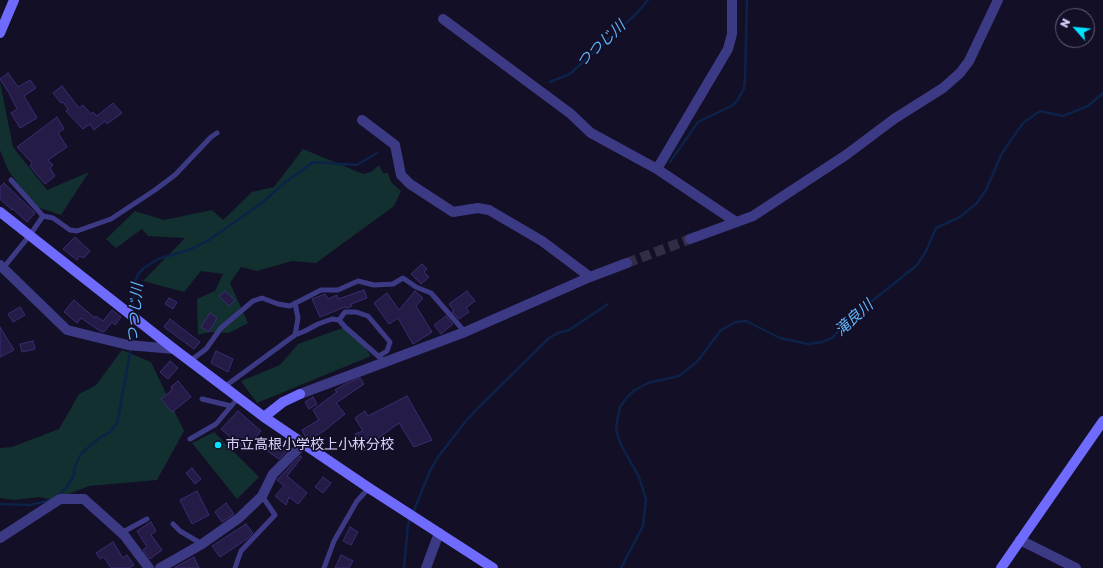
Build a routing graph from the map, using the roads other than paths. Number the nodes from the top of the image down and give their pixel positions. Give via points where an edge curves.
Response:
1 (14, 0) edge
2 (732, 0) edge
3 (998, 0) edge
4 (443, 19) dead end
5 (0, 33) edge
6 (362, 120) dead end
7 (217, 133) dead end
8 (657, 169) junction
9 (10, 180) dead end
10 (0, 212) edge
11 (43, 216) junction
12 (736, 222) junction
13 (30, 236) junction
14 (690, 239) tunnel mouth
15 (627, 263) tunnel mouth
16 (2, 266) edge
17 (590, 277) junction
18 (295, 303) junction
19 (339, 320) junction
20 (465, 332) junction
21 (295, 335) junction
22 (174, 349) junction
23 (382, 359) junction
24 (190, 361) junction
25 (224, 387) junction
26 (238, 398) junction
27 (202, 399) dead end
28 (231, 406) junction
29 (264, 417) junction
30 (1103, 421) edge
31 (190, 439) dead end
32 (302, 444) junction
33 (369, 488) junction
34 (262, 496) junction
35 (147, 519) dead end
36 (173, 524) dead end
37 (121, 533) junction
38 (439, 533) junction
39 (0, 538) edge
40 (1020, 540) junction
41 (202, 544) junction
42 (149, 568) edge
43 (160, 568) edge
44 (235, 568) edge
45 (324, 568) edge
46 (426, 568) edge
47 (493, 568) edge
48 (1001, 568) edge
49 (1076, 568) edge

1 - 5 street
2 - 8 street via 732,34 728,49
3 - 12 street via 969,61 943,88 754,216
4 - 8 street via 571,114 591,133
6 - 17 street via 395,145 401,175 410,184 453,212 478,208 488,210 542,241
7 - 11 lane via 175,175 111,219 77,231 70,230 53,218
8 - 12 street
9 - 11 lane
10 - 13 street
11 - 13 lane
12 - 14 street
13 - 16 lane
13 - 22 street
15 - 17 street
16 - 22 street via 67,330 128,345
17 - 20 street
18 - 20 lane via 321,290 338,290 358,282 374,285 393,284 403,278 431,293
18 - 21 lane via 298,318
18 - 24 lane via 290,306 262,298 253,301 221,328 206,349
19 - 21 lane via 332,319
19 - 23 lane
19 - 23 lane via 345,312 368,316 390,342
20 - 23 street
21 - 25 lane
22 - 24 street
23 - 29 street via 283,402
24 - 25 street
25 - 26 street
26 - 28 lane
26 - 29 street
27 - 28 lane
28 - 31 lane via 216,424
29 - 32 street
30 - 40 street
32 - 33 street
32 - 34 street via 272,474
33 - 38 street
33 - 45 lane via 357,501 334,541
34 - 41 street via 239,518
34 - 44 lane via 275,516 241,551
35 - 37 lane
36 - 41 lane
37 - 39 street via 84,499 60,499
37 - 42 street
38 - 46 street
38 - 47 street
40 - 48 street
40 - 49 street
41 - 43 street

